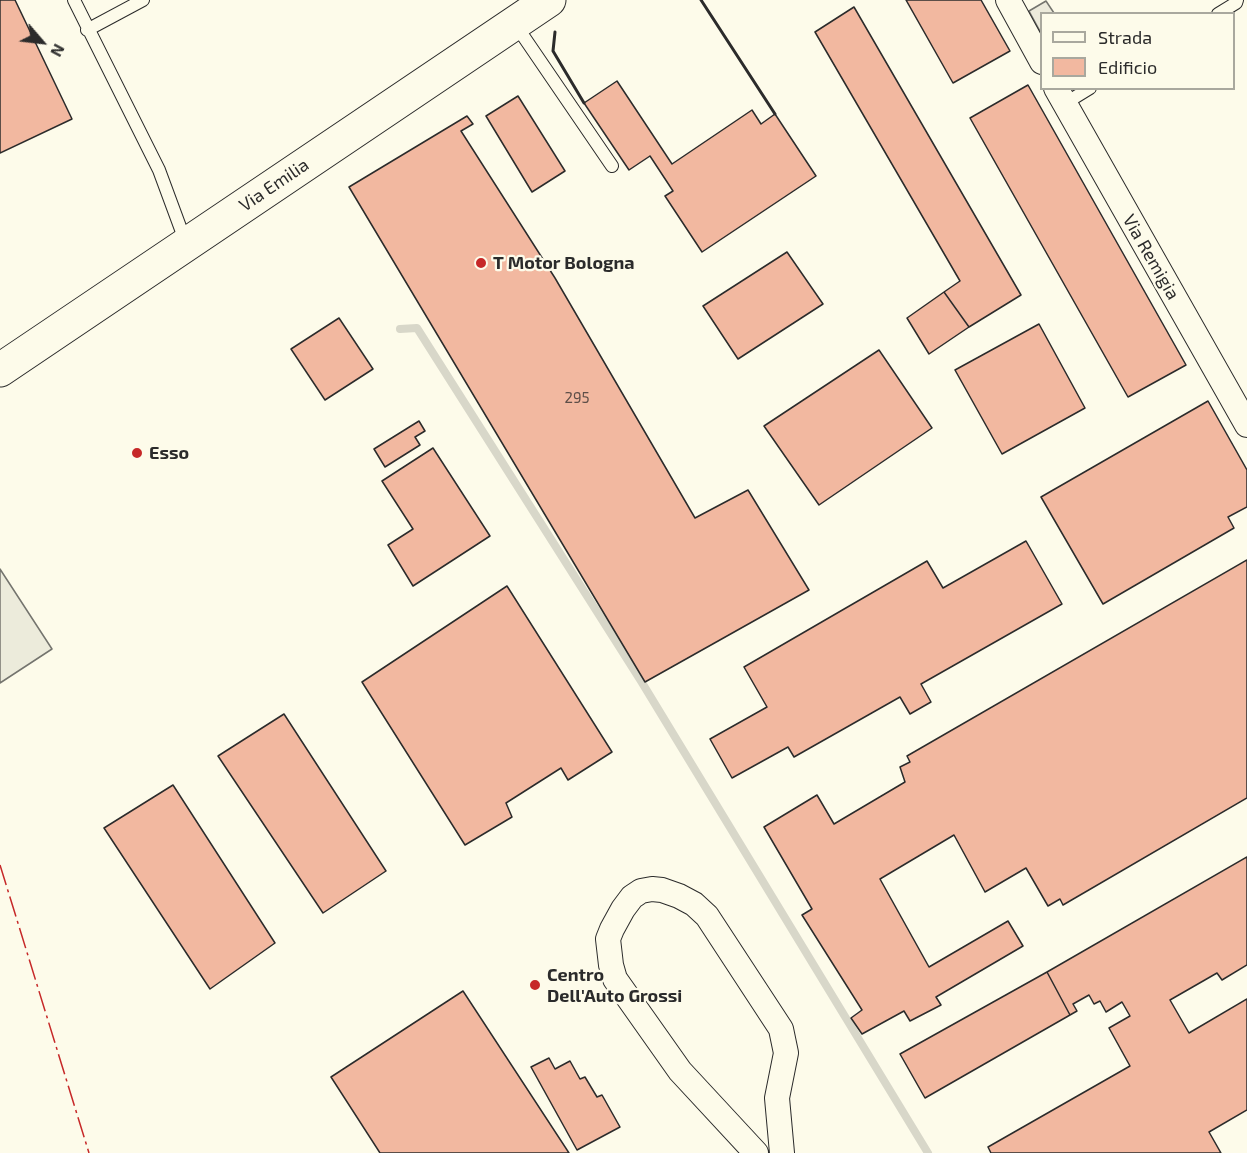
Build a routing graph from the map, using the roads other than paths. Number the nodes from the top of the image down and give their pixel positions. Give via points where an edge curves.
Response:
1 (74, 0) edge
2 (143, 0) edge
3 (549, 0) edge
4 (1008, 0) edge
5 (1237, 0) edge
6 (1221, 12) edge
7 (514, 24) junction
8 (87, 30) junction
9 (1040, 60) edge
10 (1082, 90) edge
11 (1060, 96) edge
12 (612, 166) dead end
13 (186, 244) junction
14 (0, 370) edge
15 (1247, 425) edge
16 (756, 1153) edge
17 (782, 1153) edge

1 - 8 lane
2 - 8 lane
3 - 7 main road, Via Emilia
4 - 9 street
5 - 6 lane
7 - 12 lane
7 - 13 main road, Via Emilia
8 - 13 lane via 159,170
10 - 11 lane
11 - 15 street, Via Remigia
13 - 14 main road, Via Emilia
16 - 17 street via 680,1071 615,979 608,939 616,918 641,891 662,890 679,896 707,916 782,1029 786,1053 777,1098

